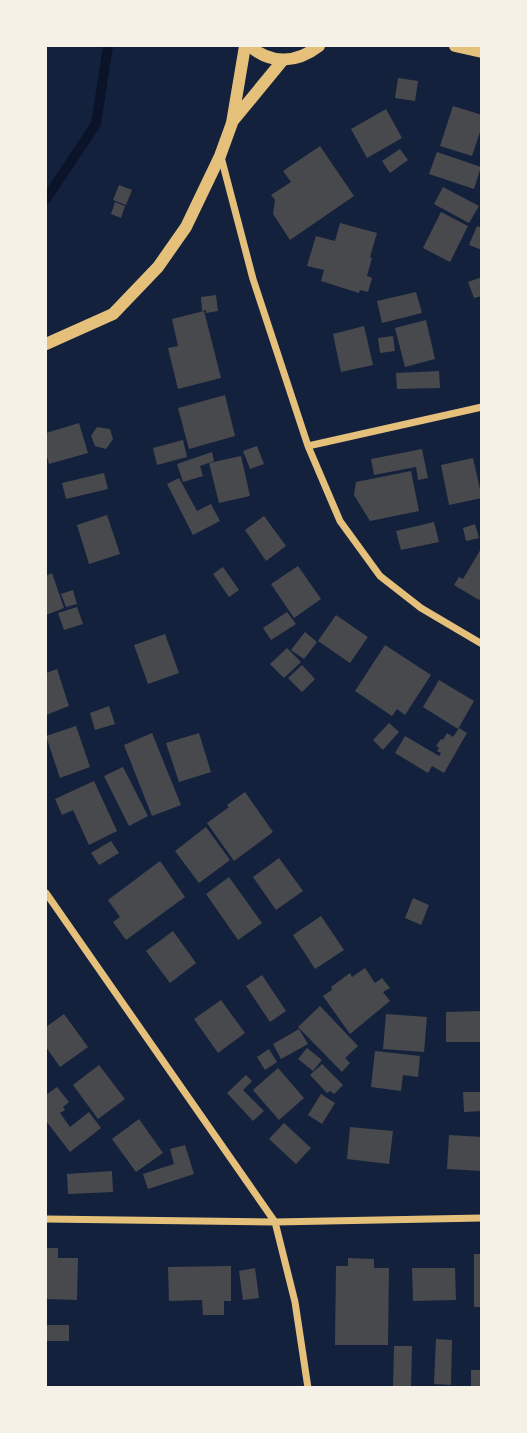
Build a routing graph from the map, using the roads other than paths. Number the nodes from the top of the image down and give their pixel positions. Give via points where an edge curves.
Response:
1 (247, 46) edge
2 (319, 46) edge
3 (455, 46) edge
4 (481, 52) edge
5 (283, 60) junction
6 (232, 123) junction
7 (220, 156) junction
8 (46, 344) edge
9 (481, 407) edge
10 (307, 446) junction
11 (481, 644) edge
12 (46, 893) edge
13 (481, 1218) edge
14 (46, 1219) edge
15 (275, 1222) junction
16 (308, 1388) edge

1 - 5 street
1 - 6 street
2 - 5 street via 297,59
3 - 4 street
5 - 6 street
6 - 7 street
7 - 8 street via 186,227 158,267 113,314
7 - 10 street via 253,279
9 - 10 street
10 - 11 street via 340,522 380,576 421,608
12 - 15 street
13 - 15 street
14 - 15 street
15 - 16 street via 295,1301

